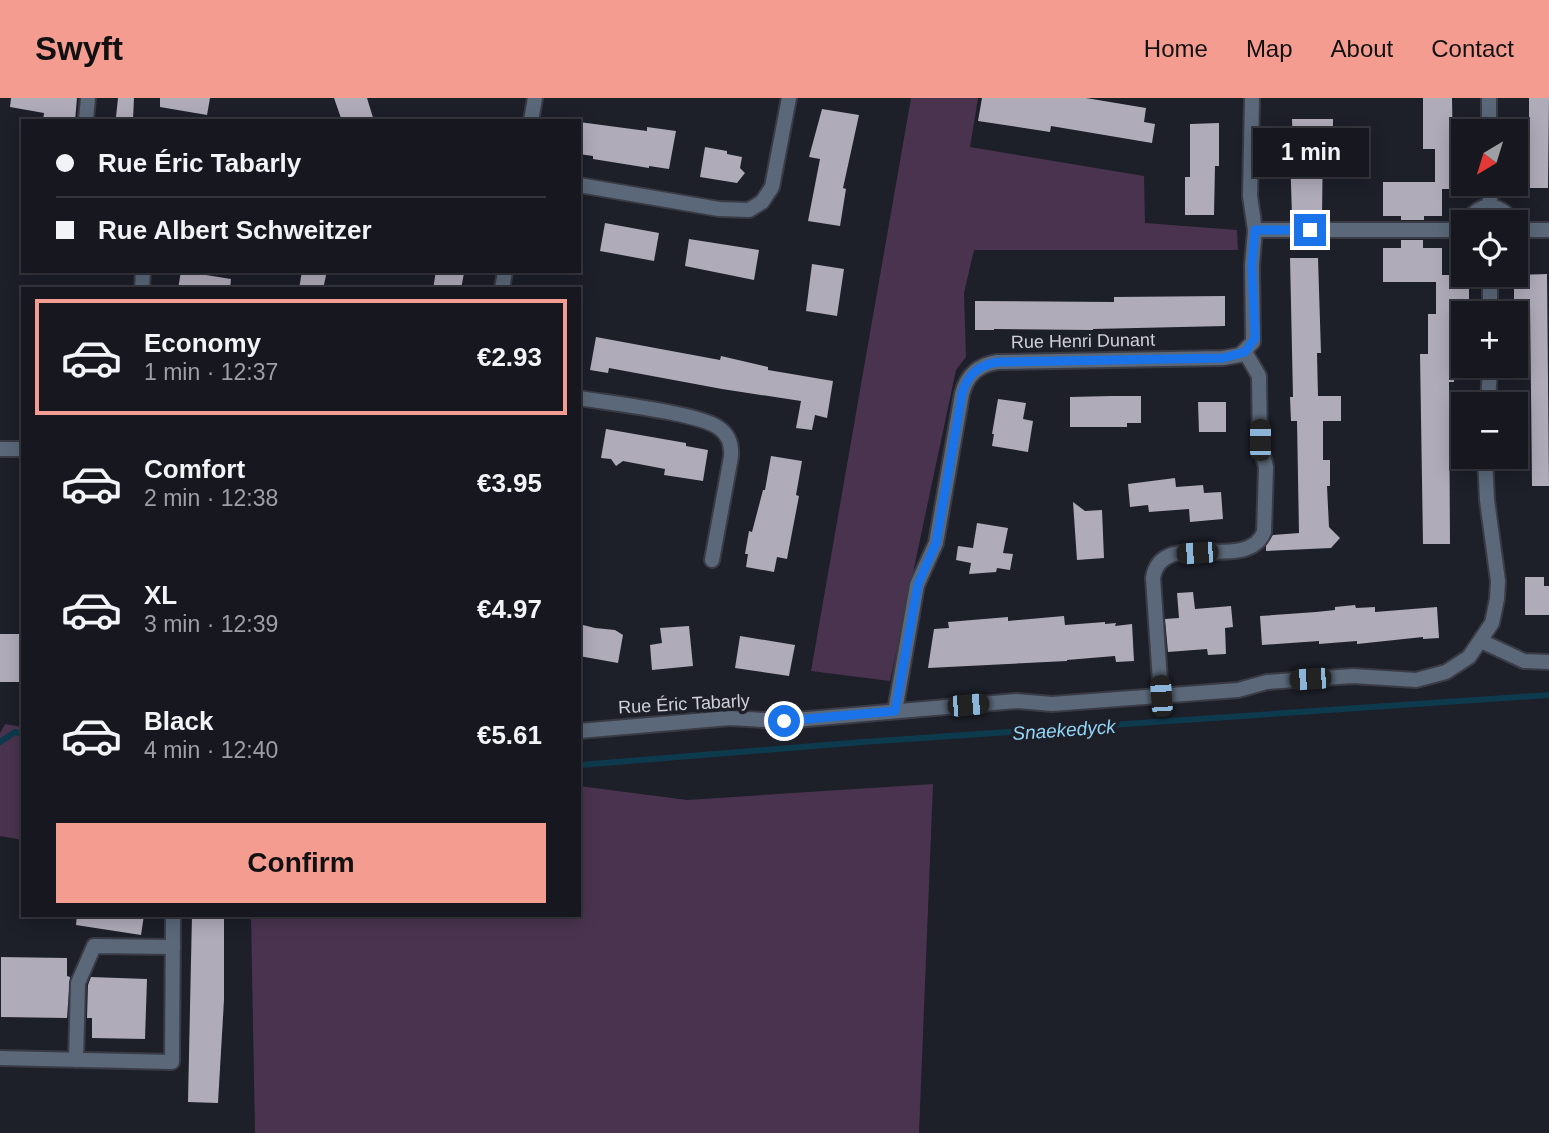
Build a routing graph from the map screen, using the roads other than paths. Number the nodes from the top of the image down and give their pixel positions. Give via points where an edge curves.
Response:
1 (88, 98) edge
2 (536, 98) edge
3 (789, 98) edge
4 (1489, 98) edge
5 (1247, 99) edge
6 (86, 118) dead end
7 (531, 119) edge
8 (1489, 119) edge
9 (581, 185) edge
10 (1490, 196) edge
11 (1490, 206) junction
12 (1480, 210) edge
13 (1503, 210) edge
14 (1255, 230) junction
15 (1451, 230) edge
16 (1528, 230) edge
17 (1549, 230) edge
18 (1245, 352) junction
19 (581, 398) edge
20 (0, 449) edge
21 (21, 449) edge
22 (1486, 469) edge
23 (712, 560) dead end
24 (1481, 641) junction
25 (1549, 662) edge
26 (1161, 696) junction
27 (895, 711) junction
28 (581, 731) edge
29 (173, 917) edge
30 (173, 947) junction
31 (0, 1058) edge
32 (76, 1060) junction

1 - 6 street
2 - 7 street
3 - 9 street via 775,179 762,202 749,210
4 - 8 street
5 - 14 street
10 - 11 street
11 - 12 street
11 - 13 street
14 - 15 street
14 - 18 street via 1255,338
16 - 17 street
18 - 26 street via 1259,376 1260,444 1266,467 1264,532 1248,548 1168,555 1157,564 1153,578
18 - 27 street, Rue Henri Dunant via 1223,358 998,362 985,364 970,375 962,394 936,543 918,584
19 - 23 street via 704,420 724,431 731,457
20 - 21 street
22 - 24 street, Rue Éric Tabarly via 1498,590 1495,615
24 - 25 street via 1524,661
24 - 26 street, Rue Éric Tabarly via 1457,666 1423,679 1353,676
26 - 27 street, Rue Éric Tabarly
27 - 28 street, Rue Éric Tabarly
29 - 30 street
30 - 32 street via 94,946 78,984
30 - 32 street via 172,1062
31 - 32 street

